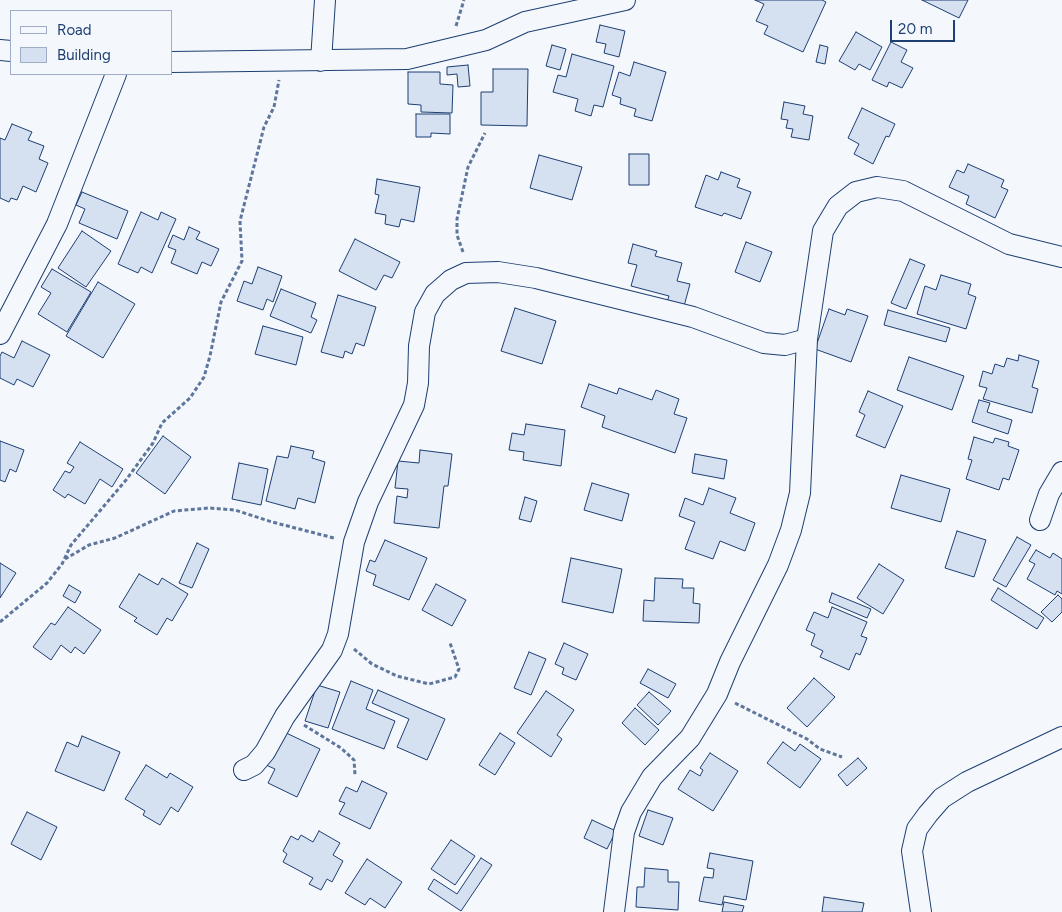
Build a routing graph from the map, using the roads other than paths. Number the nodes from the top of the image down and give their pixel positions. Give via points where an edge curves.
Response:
1 (325, 0) edge
2 (625, 0) edge
3 (321, 61) junction
4 (172, 62) edge
5 (116, 75) edge
6 (1062, 258) edge
7 (0, 334) edge
8 (806, 339) junction
9 (1062, 472) edge
10 (1040, 520) dead end
11 (1062, 738) edge
12 (244, 770) dead end
13 (614, 912) edge
14 (921, 912) edge

1 - 3 street
2 - 3 street via 525,22 486,40 407,59
3 - 4 street
5 - 7 street via 58,224
6 - 8 street via 1009,244 903,191 877,188 856,192 838,206 823,231
8 - 12 street via 785,345 764,343 693,317 536,278 498,272 466,273 451,280 435,294 425,312 414,405 368,502 354,542 338,634 323,666 285,716 265,752 254,765
8 - 13 street via 800,493 791,530 778,565 717,694 690,738 652,777 631,812 624,832
9 - 10 street via 1049,494
11 - 14 street via 967,782 942,798 928,814 917,829 912,851

